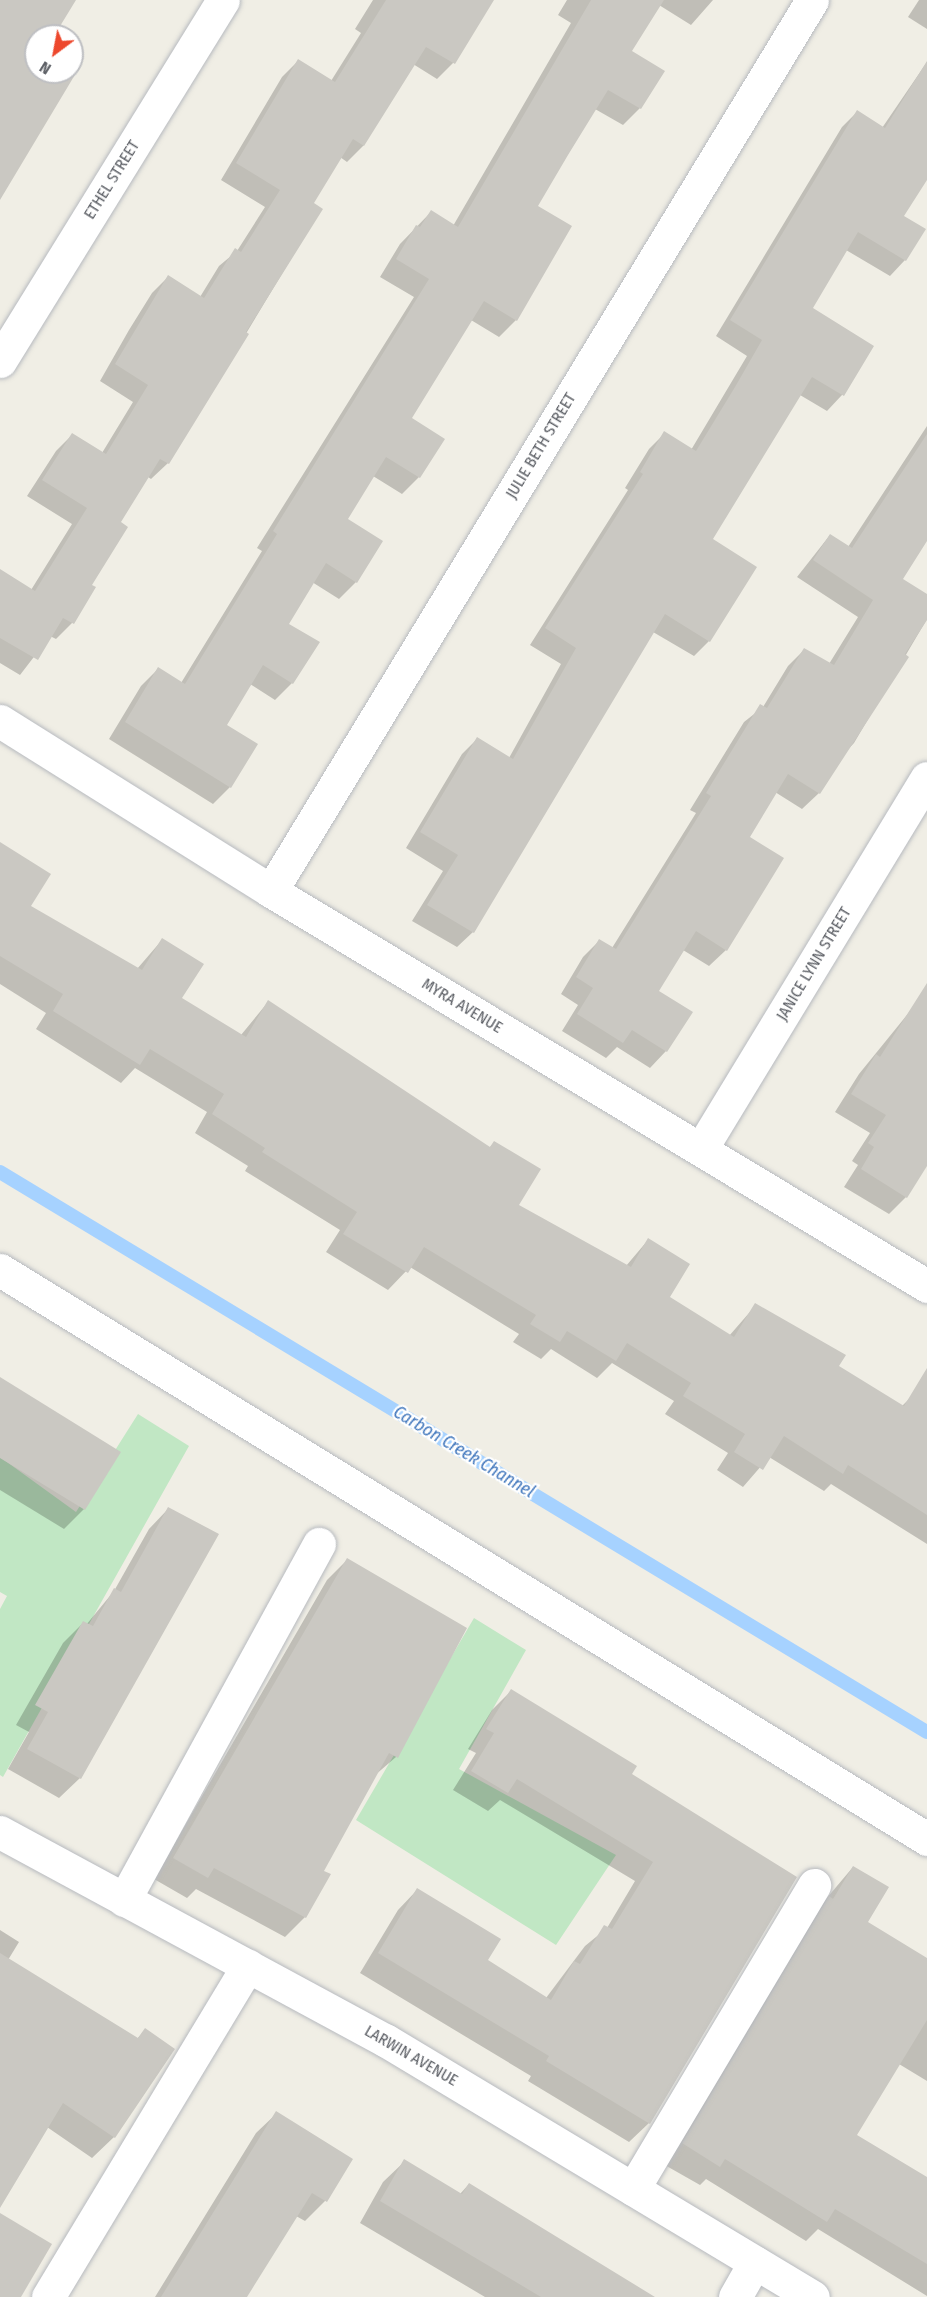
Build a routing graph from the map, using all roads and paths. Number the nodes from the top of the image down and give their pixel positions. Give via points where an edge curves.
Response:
1 (223, 0) edge
2 (812, 0) edge
3 (0, 361) edge
4 (0, 721) edge
5 (927, 778) edge
6 (271, 891) junction
7 (701, 1149) junction
8 (0, 1270) edge
9 (927, 1286) edge
10 (319, 1544) dead end
11 (0, 1832) edge
12 (927, 1839) edge
13 (814, 1885) dead end
14 (124, 1900) junction
15 (248, 1966) junction
16 (633, 2189) junction
17 (755, 2262) junction
18 (48, 2297) edge
19 (735, 2297) edge
20 (813, 2297) edge

1 - 3 street, ETHEL STREET
2 - 6 street, JULIE BETH STREET
4 - 6 street, MYRA AVENUE
5 - 7 street, JANICE LYNN STREET
6 - 7 street, MYRA AVENUE
7 - 9 street, MYRA AVENUE
8 - 12 street
10 - 14 street
11 - 14 street, LARWIN AVENUE
13 - 16 street
14 - 15 street, LARWIN AVENUE
15 - 16 street, LARWIN AVENUE via 385,2040
15 - 18 street
16 - 17 street, LARWIN AVENUE
17 - 19 street
17 - 20 street, LARWIN AVENUE

